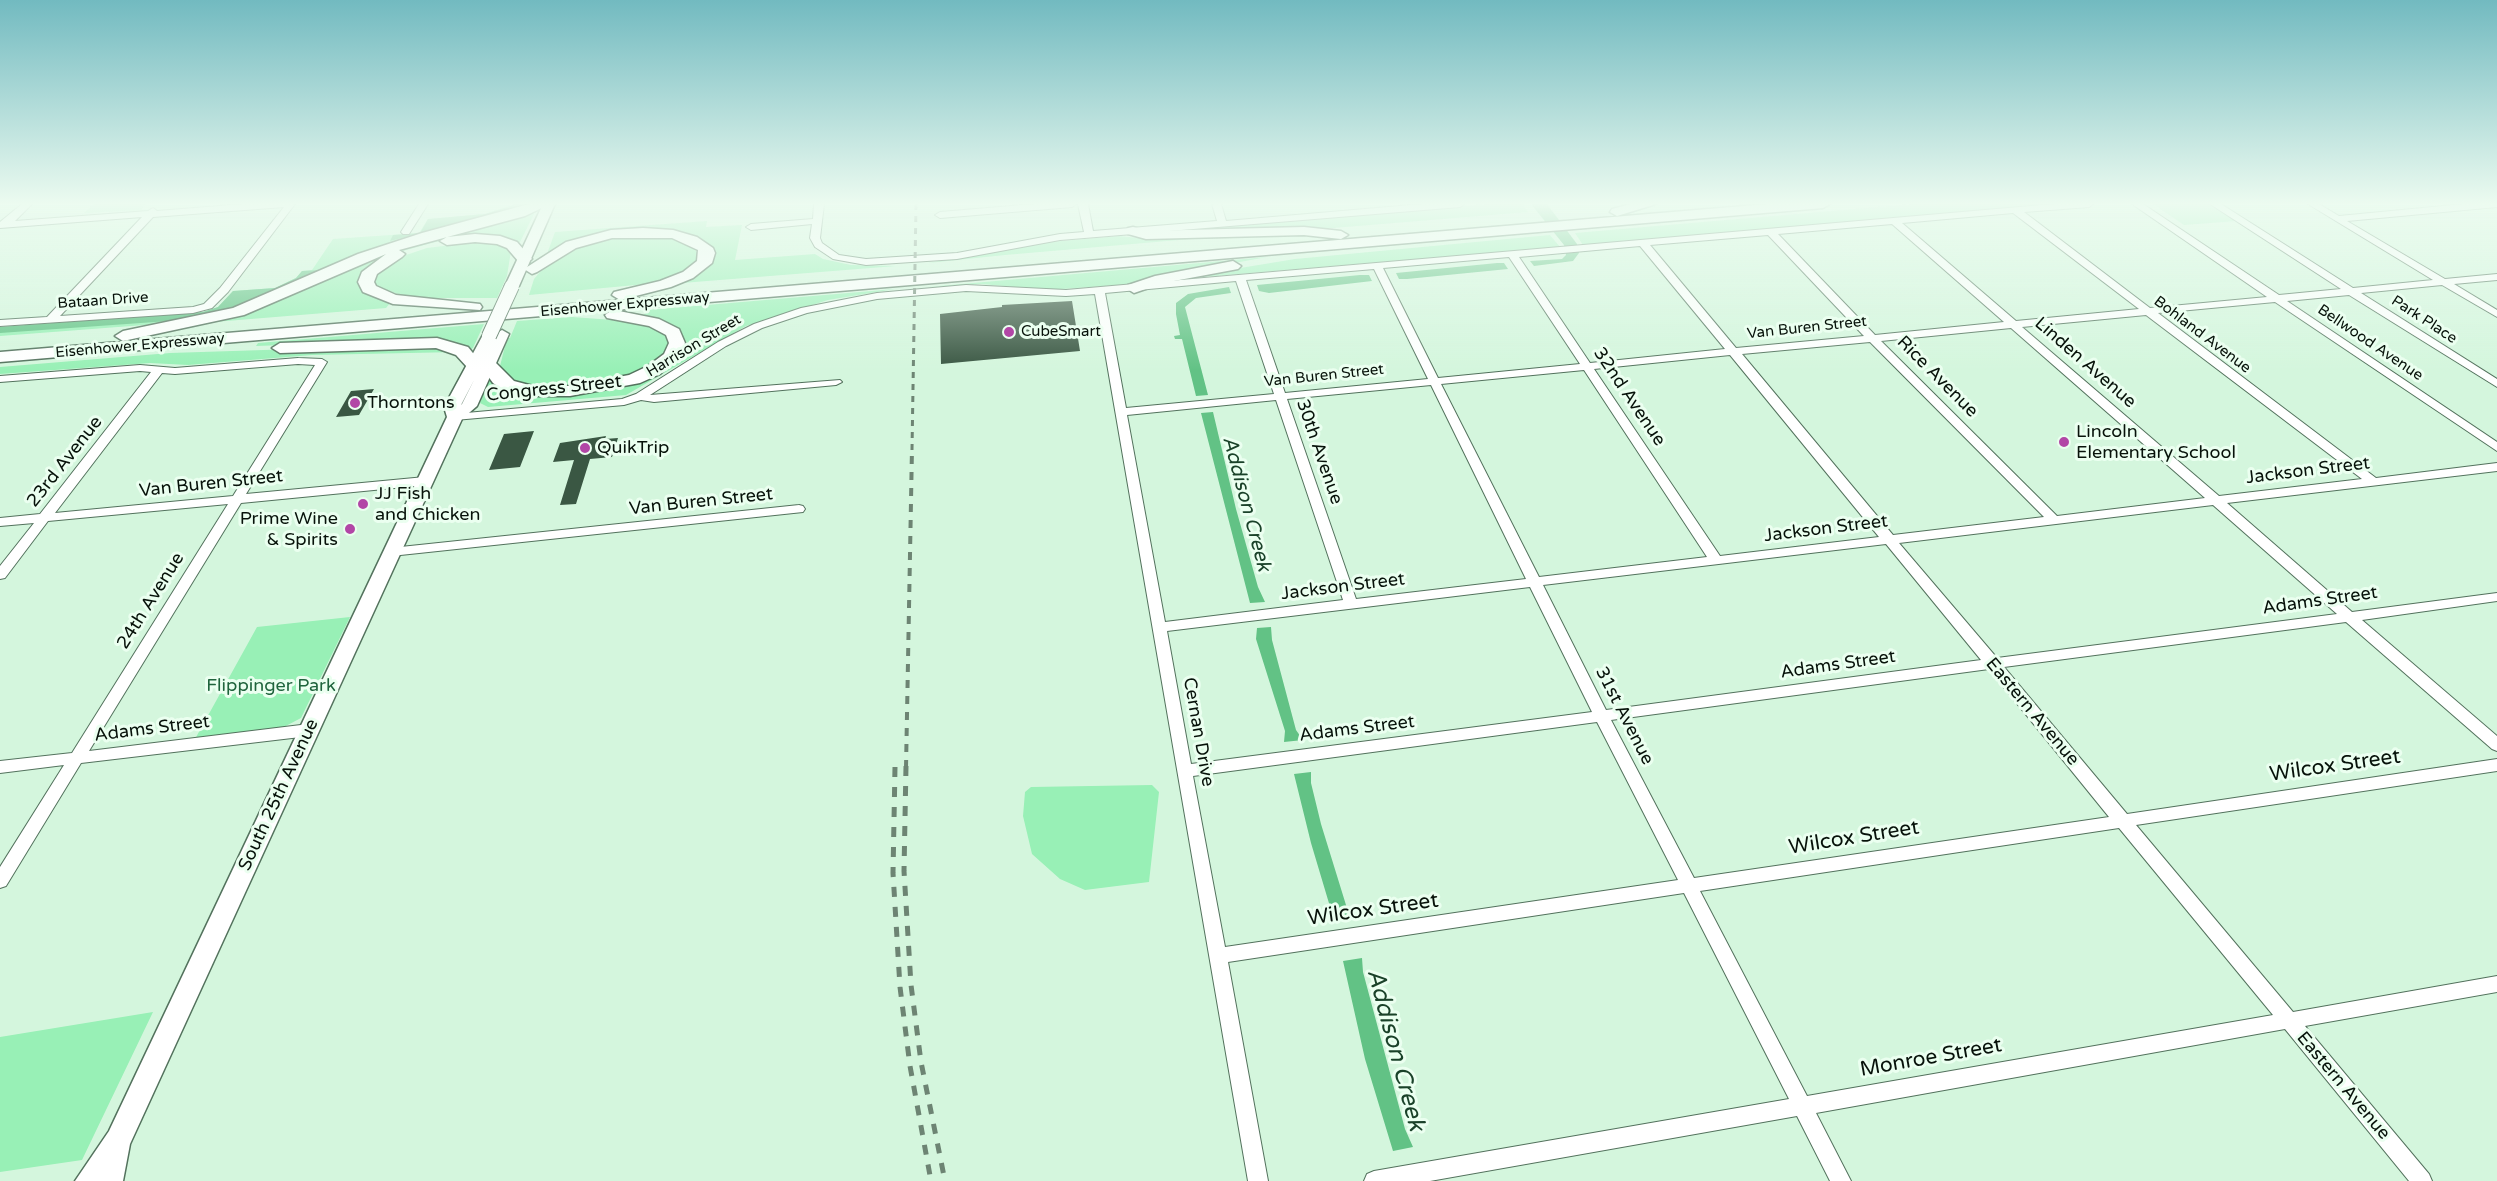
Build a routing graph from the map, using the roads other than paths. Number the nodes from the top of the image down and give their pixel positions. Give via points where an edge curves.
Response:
1 (107, 259) edge
2 (248, 259) edge
3 (358, 259) edge
4 (389, 259) edge
5 (524, 259) edge
6 (530, 259) edge
7 (531, 259) edge
8 (539, 259) edge
9 (705, 259) edge
10 (843, 259) edge
11 (910, 259) edge
12 (1051, 259) edge
13 (1177, 259) edge
14 (1287, 259) edge
15 (1454, 259) edge
16 (1515, 259) edge
17 (1656, 259) edge
18 (1797, 259) edge
19 (1938, 259) edge
20 (2079, 259) edge
21 (2219, 259) edge
22 (2301, 259) edge
23 (2404, 259) edge
24 (528, 264) junction
25 (1377, 266) junction
26 (2497, 277) edge
27 (1240, 278) junction
28 (2443, 282) junction
29 (1134, 288) junction
30 (1099, 290) junction
31 (2351, 291) junction
32 (620, 295) junction
33 (2277, 298) junction
34 (474, 307) junction
35 (565, 310) junction
36 (2146, 311) junction
37 (2497, 314) edge
38 (49, 321) junction
39 (0, 323) edge
40 (2013, 324) junction
41 (123, 336) junction
42 (1872, 338) junction
43 (0, 345) edge
44 (67, 352) junction
45 (1733, 352) junction
46 (0, 357) edge
47 (481, 364) junction
48 (1587, 367) junction
49 (158, 371) junction
50 (0, 379) edge
51 (1435, 381) junction
52 (836, 382) dead end
53 (2497, 384) edge
54 (640, 396) junction
55 (1281, 396) junction
56 (1121, 412) junction
57 (455, 417) junction
58 (2497, 447) edge
59 (2497, 467) edge
60 (425, 481) junction
61 (2372, 482) junction
62 (236, 500) junction
63 (2215, 500) junction
64 (799, 510) dead end
65 (45, 518) junction
66 (2054, 520) junction
67 (0, 522) edge
68 (1888, 540) junction
69 (392, 552) junction
70 (1716, 560) junction
71 (0, 575) edge
72 (1534, 583) junction
73 (2497, 597) edge
74 (1351, 604) junction
75 (2349, 616) junction
76 (1159, 627) junction
77 (1992, 664) junction
78 (1602, 717) junction
79 (309, 730) junction
80 (2497, 745) edge
81 (77, 758) junction
82 (2497, 765) edge
83 (0, 766) edge
84 (1185, 771) junction
85 (2122, 820) junction
86 (0, 881) edge
87 (1690, 885) junction
88 (1218, 956) junction
89 (2497, 984) edge
90 (2289, 1020) junction
91 (1803, 1105) junction
92 (118, 1140) junction
93 (88, 1181) edge
94 (110, 1181) edge
95 (1258, 1181) edge
96 (1374, 1181) edge
97 (1841, 1181) edge
98 (2422, 1181) edge

1 - 38 street
2 - 38 street, Bataan Drive via 208,306
3 - 41 highway via 238,312
4 - 34 highway via 367,277 369,289 393,299
5 - 24 highway
6 - 24 main road, South 25th Avenue
7 - 24 main road, South 25th Avenue
8 - 24 highway
9 - 32 highway via 688,275
10 - 11 street
12 - 32 highway, Eisenhower Expressway
13 - 35 highway, Eisenhower Expressway
14 - 29 highway via 1160,279
15 - 25 street, Harrison Street
16 - 48 street, 32nd Avenue
17 - 45 street, Eastern Avenue
18 - 42 street, Rice Avenue
19 - 40 street, Linden Avenue
20 - 36 street, Bohland Avenue
21 - 33 street, Bellwood Avenue
22 - 31 street, Park Place
23 - 28 street
24 - 47 main road, South 25th Avenue, bridge
25 - 27 street, Harrison Street
25 - 51 street, 31st Avenue
26 - 28 street, Van Buren Street
27 - 29 street, Harrison Street
27 - 55 street, 30th Avenue
28 - 31 street, Van Buren Street
28 - 37 street
29 - 30 street, Harrison Street
30 - 54 street, Harrison Street via 1049,294 955,289 823,305 772,320 739,335
30 - 56 street, Cernan Drive
31 - 33 street, Van Buren Street
31 - 53 street, Park Place
32 - 34 highway, Eisenhower Expressway
33 - 36 street, Van Buren Street
33 - 58 street, Bellwood Avenue
34 - 41 highway, Eisenhower Expressway
35 - 44 highway, Eisenhower Expressway
35 - 47 highway via 653,322 673,332 676,348 663,364 645,375 570,391 517,388
36 - 40 street, Van Buren Street
36 - 61 street, Bohland Avenue
38 - 39 street, Bataan Drive
40 - 42 street, Van Buren Street
40 - 63 street, Linden Avenue
41 - 43 highway, Eisenhower Expressway
42 - 45 street, Van Buren Street
42 - 66 street, Rice Avenue
44 - 46 highway, Eisenhower Expressway
44 - 47 highway via 98,355 437,343 462,351
45 - 48 street, Van Buren Street
45 - 68 street, Eastern Avenue
47 - 57 main road, South 25th Avenue via 469,406
48 - 51 street, Van Buren Street
48 - 70 street, 32nd Avenue
49 - 50 street via 140,368
49 - 62 street, 24th Avenue via 313,360 322,364
49 - 65 street, 23rd Avenue
51 - 55 street, Van Buren Street
51 - 72 street, 31st Avenue
52 - 54 street, Congress Street via 654,399
54 - 57 street, Congress Street via 624,402
55 - 56 street, Van Buren Street
55 - 74 street, 30th Avenue
56 - 76 street, Cernan Drive
57 - 60 main road, South 25th Avenue
59 - 61 street, Jackson Street
60 - 62 street, Van Buren Street
60 - 69 main road, South 25th Avenue
61 - 63 street, Jackson Street
62 - 65 street, Van Buren Street
62 - 81 street, 24th Avenue
63 - 66 street, Jackson Street
63 - 75 street, Linden Avenue
64 - 69 street, Van Buren Street
65 - 67 street, Van Buren Street
65 - 71 street, 23rd Avenue
66 - 68 street, Jackson Street
68 - 70 street, Jackson Street
68 - 77 street, Eastern Avenue
69 - 79 main road, South 25th Avenue
70 - 72 street, Jackson Street
72 - 74 street, Jackson Street
72 - 78 street, 31st Avenue
73 - 75 street, Adams Street
74 - 76 street, Jackson Street
75 - 77 street, Adams Street
75 - 80 street, Linden Avenue
76 - 84 street, Cernan Drive
77 - 78 street, Adams Street
77 - 85 street, Eastern Avenue
78 - 84 street, Adams Street
78 - 87 street, 31st Avenue
79 - 81 street, Adams Street
79 - 92 main road, South 25th Avenue
81 - 83 street, Adams Street
81 - 86 street, 24th Avenue
82 - 85 street, Wilcox Street
84 - 88 street, Cernan Drive
85 - 87 street, Wilcox Street
85 - 90 street, Eastern Avenue
87 - 88 street, Wilcox Street
87 - 91 street, 31st Avenue
88 - 95 street, Cernan Drive
89 - 90 street, Monroe Street
90 - 91 street, Monroe Street
90 - 98 street, Eastern Avenue
91 - 96 street, Monroe Street
91 - 97 street, 31st Avenue
92 - 93 main road, South 25th Avenue
92 - 94 main road, South 25th Avenue

